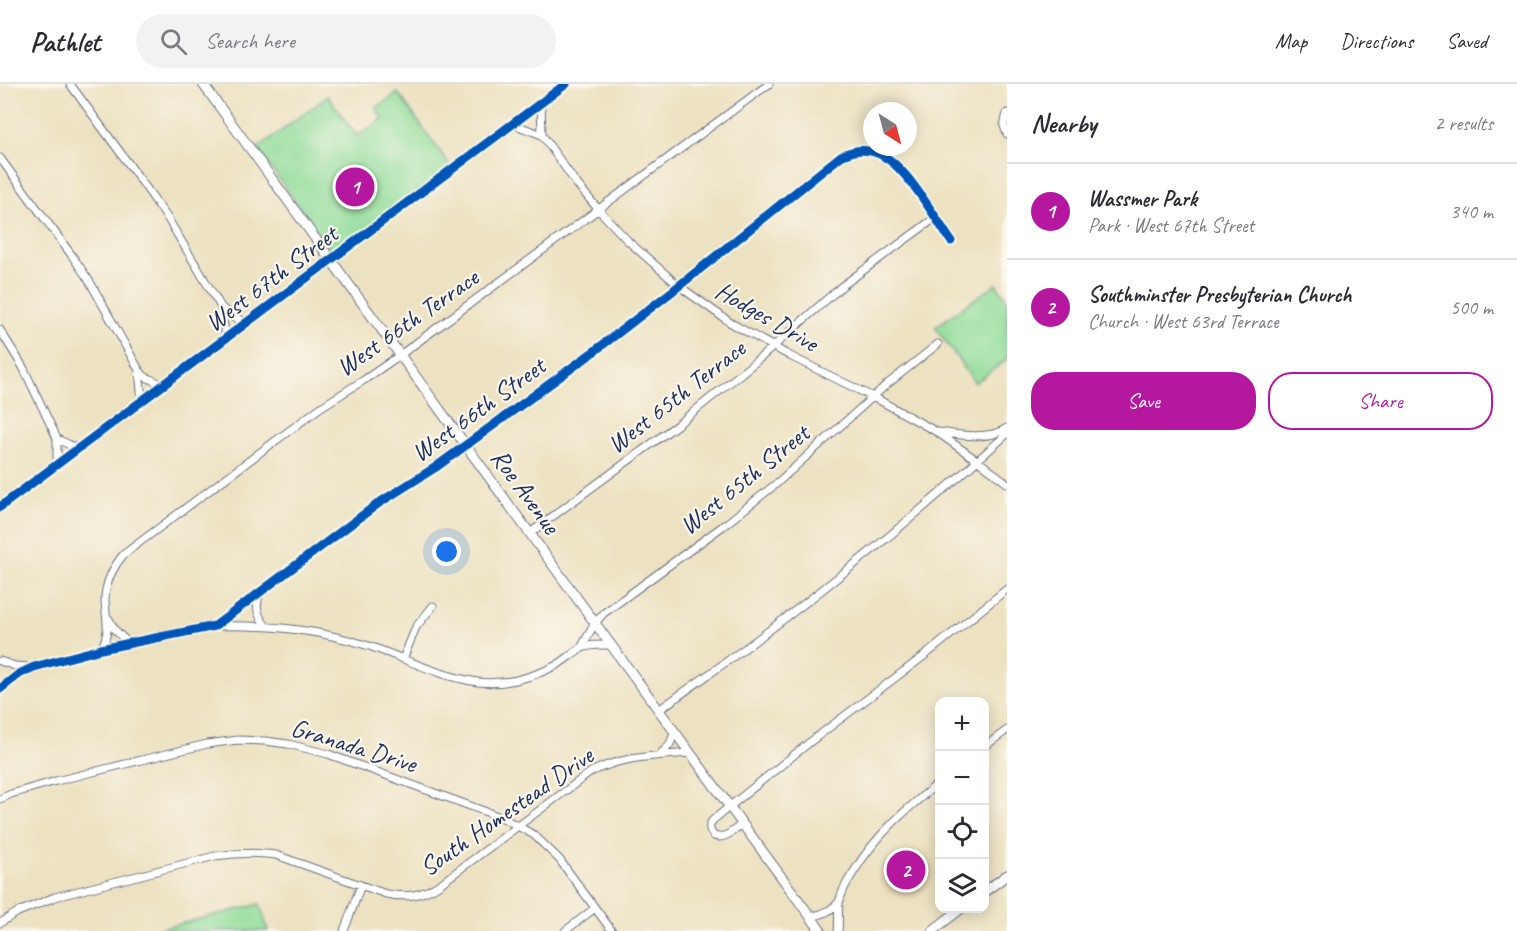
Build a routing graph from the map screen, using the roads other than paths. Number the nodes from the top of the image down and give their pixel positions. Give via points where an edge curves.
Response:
1 (70, 84) edge
2 (203, 84) edge
3 (566, 84) edge
4 (769, 84) edge
5 (541, 103) junction
6 (1007, 113) edge
7 (513, 124) junction
8 (1007, 134) edge
9 (542, 135) junction
10 (0, 158) edge
11 (598, 209) junction
12 (935, 218) junction
13 (951, 241) dead end
14 (331, 260) junction
15 (679, 286) junction
16 (221, 307) junction
17 (248, 322) junction
18 (0, 330) edge
19 (226, 338) junction
20 (938, 344) dead end
21 (773, 347) junction
22 (400, 355) junction
23 (139, 370) junction
24 (163, 385) junction
25 (872, 397) junction
26 (142, 401) junction
27 (1007, 428) edge
28 (937, 432) junction
29 (1007, 434) edge
30 (57, 439) junction
31 (466, 445) junction
32 (80, 447) junction
33 (978, 461) junction
34 (57, 464) junction
35 (1007, 483) edge
36 (0, 507) edge
37 (530, 533) junction
38 (1007, 589) edge
39 (261, 591) junction
40 (433, 606) dead end
41 (108, 616) junction
42 (595, 623) junction
43 (215, 626) junction
44 (266, 626) junction
45 (128, 643) junction
46 (611, 645) junction
47 (581, 648) junction
48 (101, 649) junction
49 (403, 658) junction
50 (0, 661) edge
51 (34, 667) junction
52 (0, 689) edge
53 (659, 710) junction
54 (1007, 730) edge
55 (675, 732) junction
56 (989, 743) edge
57 (690, 753) junction
58 (658, 756) junction
59 (935, 785) edge
60 (2, 790) dead end
61 (11, 794) junction
62 (0, 799) edge
63 (729, 807) junction
64 (742, 824) junction
65 (518, 826) junction
66 (1007, 875) edge
67 (361, 885) junction
68 (989, 888) edge
69 (839, 902) junction
70 (595, 908) junction
71 (957, 913) edge
72 (810, 916) junction
73 (0, 923) edge
74 (344, 931) edge
75 (565, 931) edge
76 (612, 931) edge
77 (821, 931) edge
78 (838, 931) edge
79 (932, 931) edge

1 - 16 street via 168,219
2 - 14 main road, Roe Avenue
3 - 5 main road, West 67th Street
4 - 11 street, West 66th Terrace
5 - 7 main road, West 67th Street
5 - 9 street
6 - 8 street
7 - 9 street
7 - 14 main road, West 67th Street
9 - 11 street, Hodges Drive
10 - 23 street via 90,282
11 - 15 street, Hodges Drive
11 - 22 street, West 66th Terrace
12 - 13 street
12 - 15 street, West 66th Street via 892,162 874,152 854,151 832,162
12 - 21 street, West 65th Terrace via 842,286
14 - 17 main road, West 67th Street
14 - 22 main road, Roe Avenue
15 - 21 street, Hodges Drive
15 - 31 street, West 66th Street
16 - 17 street via 232,317
16 - 19 street
17 - 19 main road, West 67th Street
18 - 30 street
19 - 24 main road, West 67th Street
20 - 25 street, West 65th Street
21 - 25 street, Hodges Drive
21 - 37 street, West 65th Terrace via 677,425
22 - 31 main road, Roe Avenue
22 - 41 street, West 66th Terrace via 321,407 124,554 106,586
23 - 24 street
23 - 26 street
24 - 26 main road, West 67th Street
25 - 28 street, Hodges Drive
25 - 42 street, West 65th Street via 776,484
26 - 32 main road, West 67th Street
27 - 28 street via 976,435
28 - 33 street, Hodges Drive
29 - 33 street
30 - 32 street
30 - 34 street
31 - 37 main road, Roe Avenue
31 - 39 street, West 66th Street via 379,503
32 - 34 main road, West 67th Street
33 - 35 street, Hodges Drive
33 - 53 street via 824,589
34 - 36 main road, West 67th Street
37 - 42 main road, Roe Avenue
38 - 63 street
39 - 43 street, West 66th Street
39 - 44 street via 257,611
40 - 49 street via 416,627
41 - 45 street
41 - 48 street, West 66th Terrace
42 - 46 main road, Roe Avenue
42 - 47 street, West 65th Street
43 - 44 street, West 65th Street
43 - 45 street, West 66th Street
44 - 49 street, West 65th Street via 315,631
45 - 48 street, West 66th Street
46 - 47 street, West 65th Street
46 - 53 main road, Roe Avenue
47 - 49 street, West 65th Street via 538,674 503,682 459,678
48 - 51 street, West 66th Street
50 - 51 street
51 - 52 street, West 66th Street
53 - 55 main road, Roe Avenue
54 - 56 street
55 - 57 main road, Roe Avenue
55 - 58 street via 669,746
57 - 58 street, South Homestead Drive
57 - 63 main road, Roe Avenue
58 - 65 street, South Homestead Drive via 606,765
59 - 69 street via 876,839 861,858
60 - 61 street
61 - 62 street, Granada Drive
61 - 65 street, Granada Drive via 207,744 265,741 328,754
63 - 64 main road, Roe Avenue
63 - 64 street via 709,824 712,834 723,837
64 - 72 main road, Roe Avenue
65 - 67 street, South Homestead Drive via 423,893 398,896
65 - 70 street, Granada Drive via 534,835 559,859
66 - 68 main road
67 - 73 street, South Homestead Drive via 276,855 235,853 55,897
67 - 74 street
69 - 72 street via 825,913
69 - 78 street
70 - 75 street
70 - 76 street, Granada Drive
71 - 79 main road
72 - 77 main road, Roe Avenue

